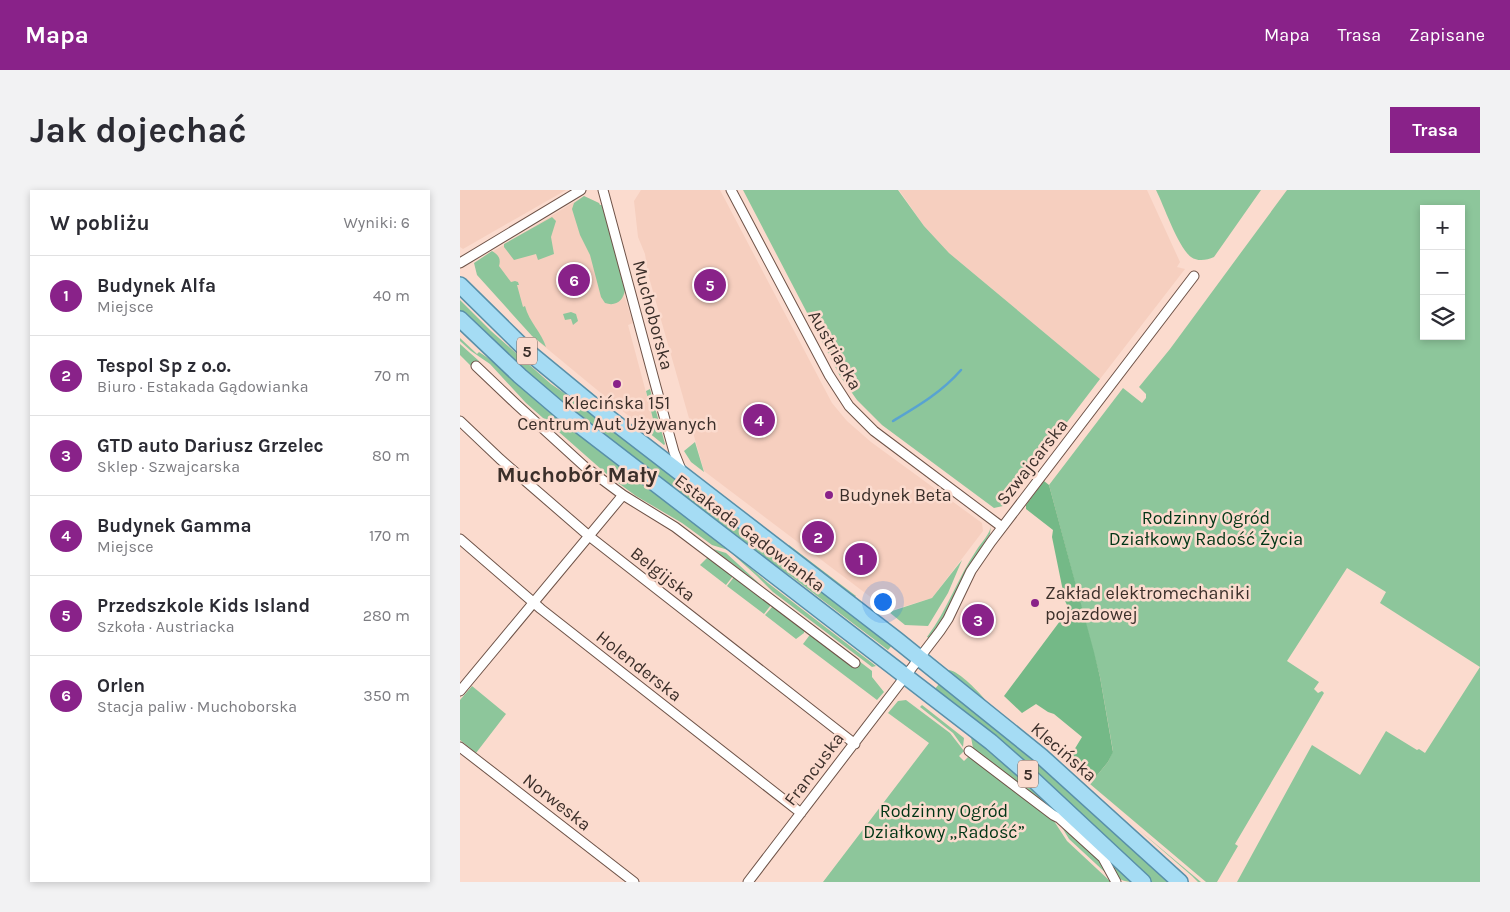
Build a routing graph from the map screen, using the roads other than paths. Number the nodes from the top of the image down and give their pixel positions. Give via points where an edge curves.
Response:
1 (581, 190) edge
2 (603, 190) edge
3 (731, 190) edge
4 (460, 263) edge
5 (1194, 276) dead end
6 (460, 285) edge
7 (460, 319) edge
8 (476, 366) dead end
9 (460, 421) edge
10 (684, 476) junction
11 (623, 495) junction
12 (1002, 527) junction
13 (589, 536) junction
14 (460, 539) edge
15 (534, 603) junction
16 (919, 658) junction
17 (855, 663) dead end
18 (906, 675) junction
19 (460, 691) edge
20 (855, 744) junction
21 (460, 747) edge
22 (969, 750) dead end
23 (801, 813) junction
24 (634, 882) edge
25 (748, 882) edge
26 (1116, 882) edge
27 (1143, 882) edge
28 (1180, 882) edge

1 - 4 street
2 - 10 street, Muchoborska via 656,388
3 - 12 street, Austriacka via 829,375 849,406 874,431
5 - 12 street, Szwajcarska
6 - 10 main road, Estakada Gądowianka / 5 via 526,350
7 - 18 main road, Estakada Gądowianka / 5 via 561,411
8 - 11 street via 584,466
9 - 13 street, Belgijska
10 - 16 main road, Estakada Gądowianka / 5
11 - 13 street
11 - 17 street via 675,527
12 - 16 street, Szwajcarska via 971,570 948,619
13 - 15 street
13 - 20 street, Belgijska
14 - 15 street, Holenderska
15 - 19 street
15 - 23 street, Holenderska
16 - 18 street, Szwajcarska
16 - 28 main road, Klecińska / 5 via 1041,756
18 - 20 street, Francuska
18 - 27 main road, 5 via 1017,764
20 - 23 street, Francuska
21 - 24 street, Norweska
22 - 26 street via 1059,818 1103,858
23 - 25 street, Francuska

